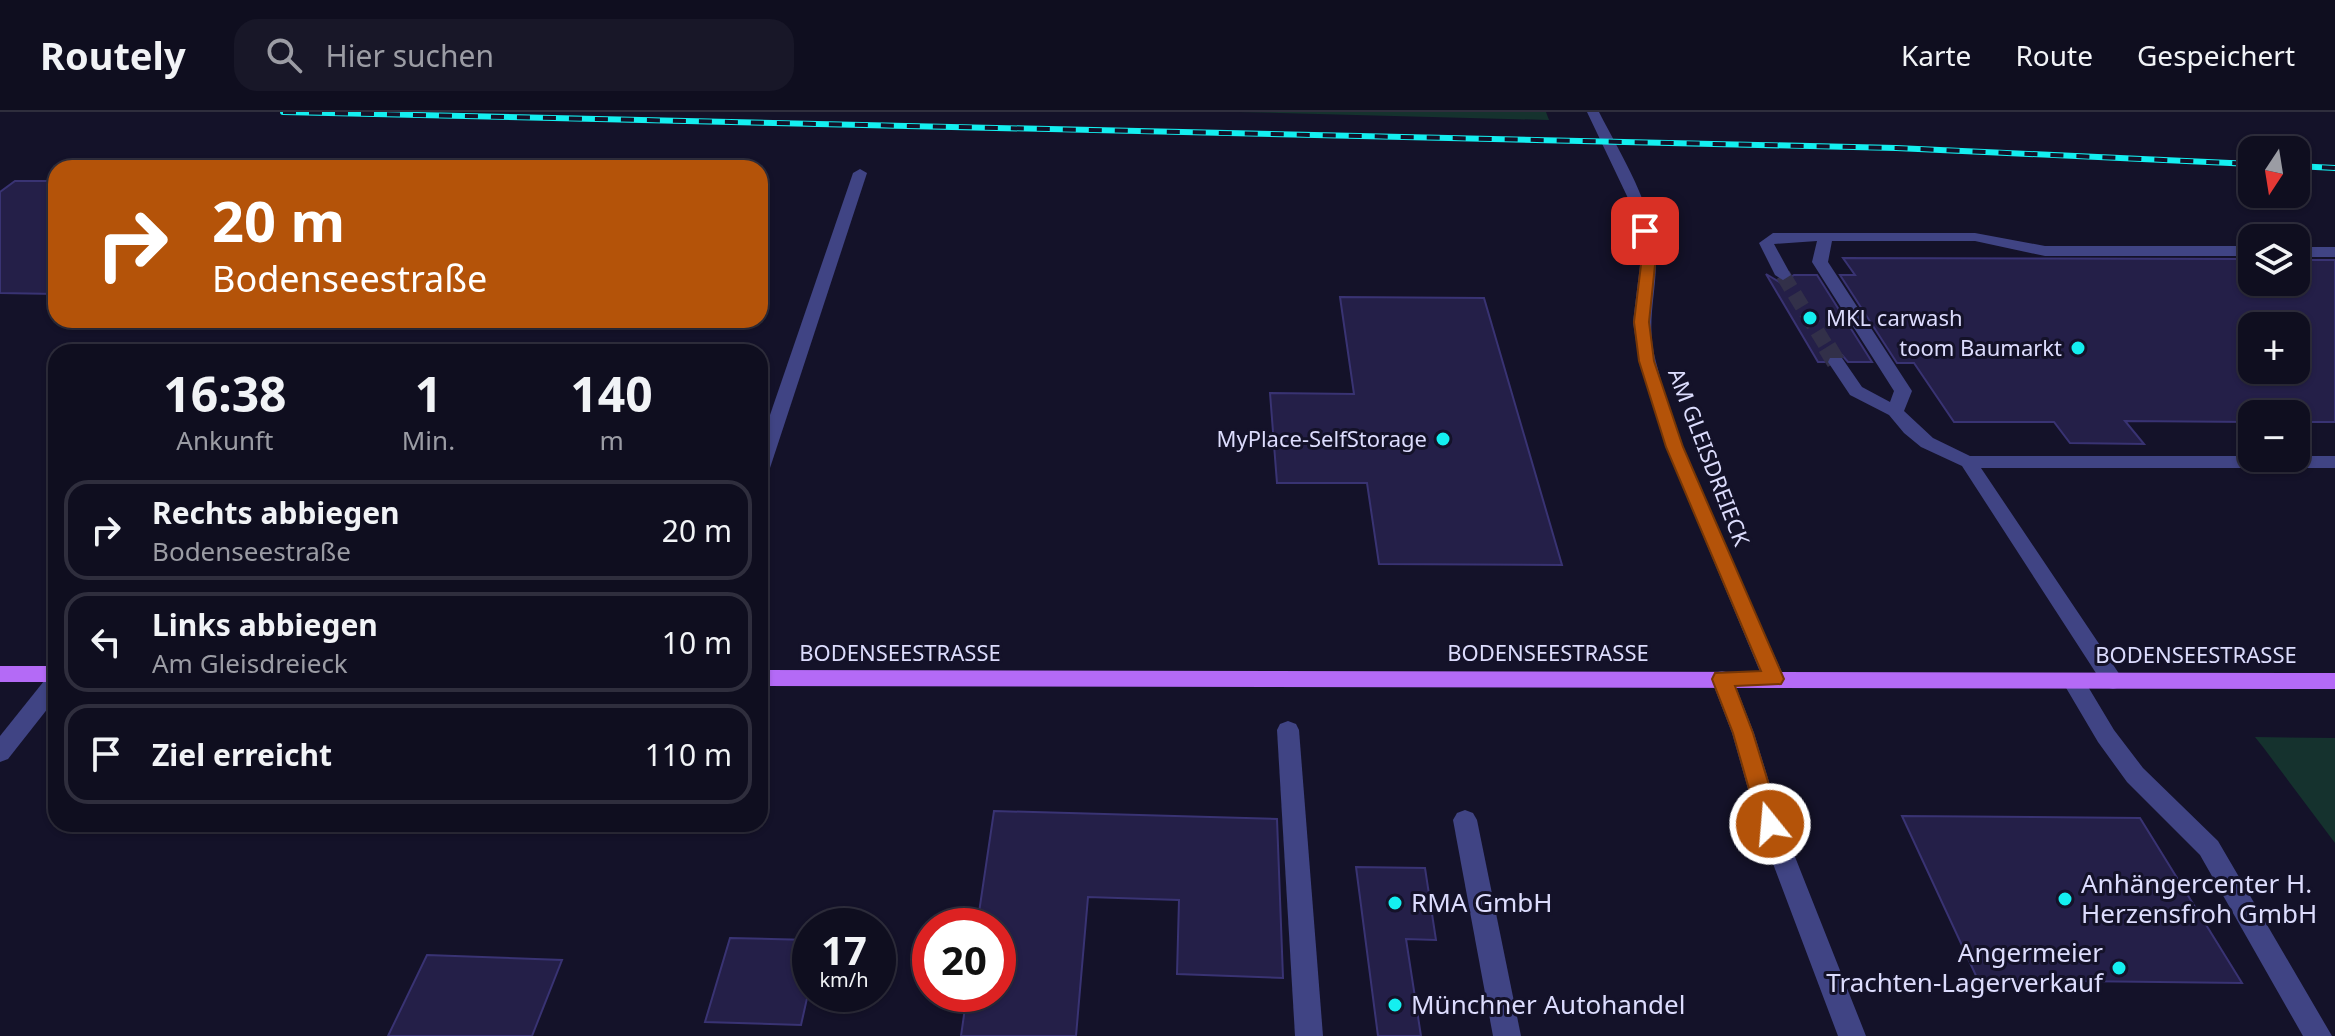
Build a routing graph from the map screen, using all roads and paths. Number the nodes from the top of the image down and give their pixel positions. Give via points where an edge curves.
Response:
1 (1593, 112) edge
2 (860, 173) dead end
3 (1825, 238) junction
4 (2238, 251) edge
5 (2310, 252) edge
6 (2335, 252) edge
7 (1783, 275) tunnel mouth
8 (1836, 362) tunnel mouth
9 (1895, 411) junction
10 (768, 447) edge
11 (1968, 462) junction
12 (2335, 462) edge
13 (0, 674) edge
14 (48, 674) edge
15 (768, 678) edge
16 (1722, 679) junction
17 (1774, 679) junction
18 (2073, 681) junction
19 (2113, 681) junction
20 (2335, 681) edge
21 (48, 692) edge
22 (1288, 730) dead end
23 (0, 753) edge
24 (1465, 820) dead end
25 (1309, 1036) edge
26 (1507, 1036) edge
27 (1852, 1036) edge
28 (2318, 1036) edge

1 - 17 street, AM GLEISDREIECK via 1643,215 1648,265 1641,322 1651,376 1675,447
2 - 10 street
3 - 4 street via 1975,237 2045,251
3 - 7 street via 1773,237 1766,243
3 - 9 street via 1820,262 1903,391
5 - 6 street
8 - 9 street via 1856,391
9 - 11 street via 1924,444
11 - 12 street
11 - 19 street
13 - 14 main road
15 - 16 main road, BODENSEESTRASSE
16 - 17 main road, BODENSEESTRASSE
16 - 27 street via 1770,824
17 - 18 main road, BODENSEESTRASSE
18 - 19 main road, BODENSEESTRASSE
18 - 28 street via 2135,775 2209,848
19 - 20 main road, BODENSEESTRASSE
21 - 23 street
22 - 25 street
24 - 26 street

